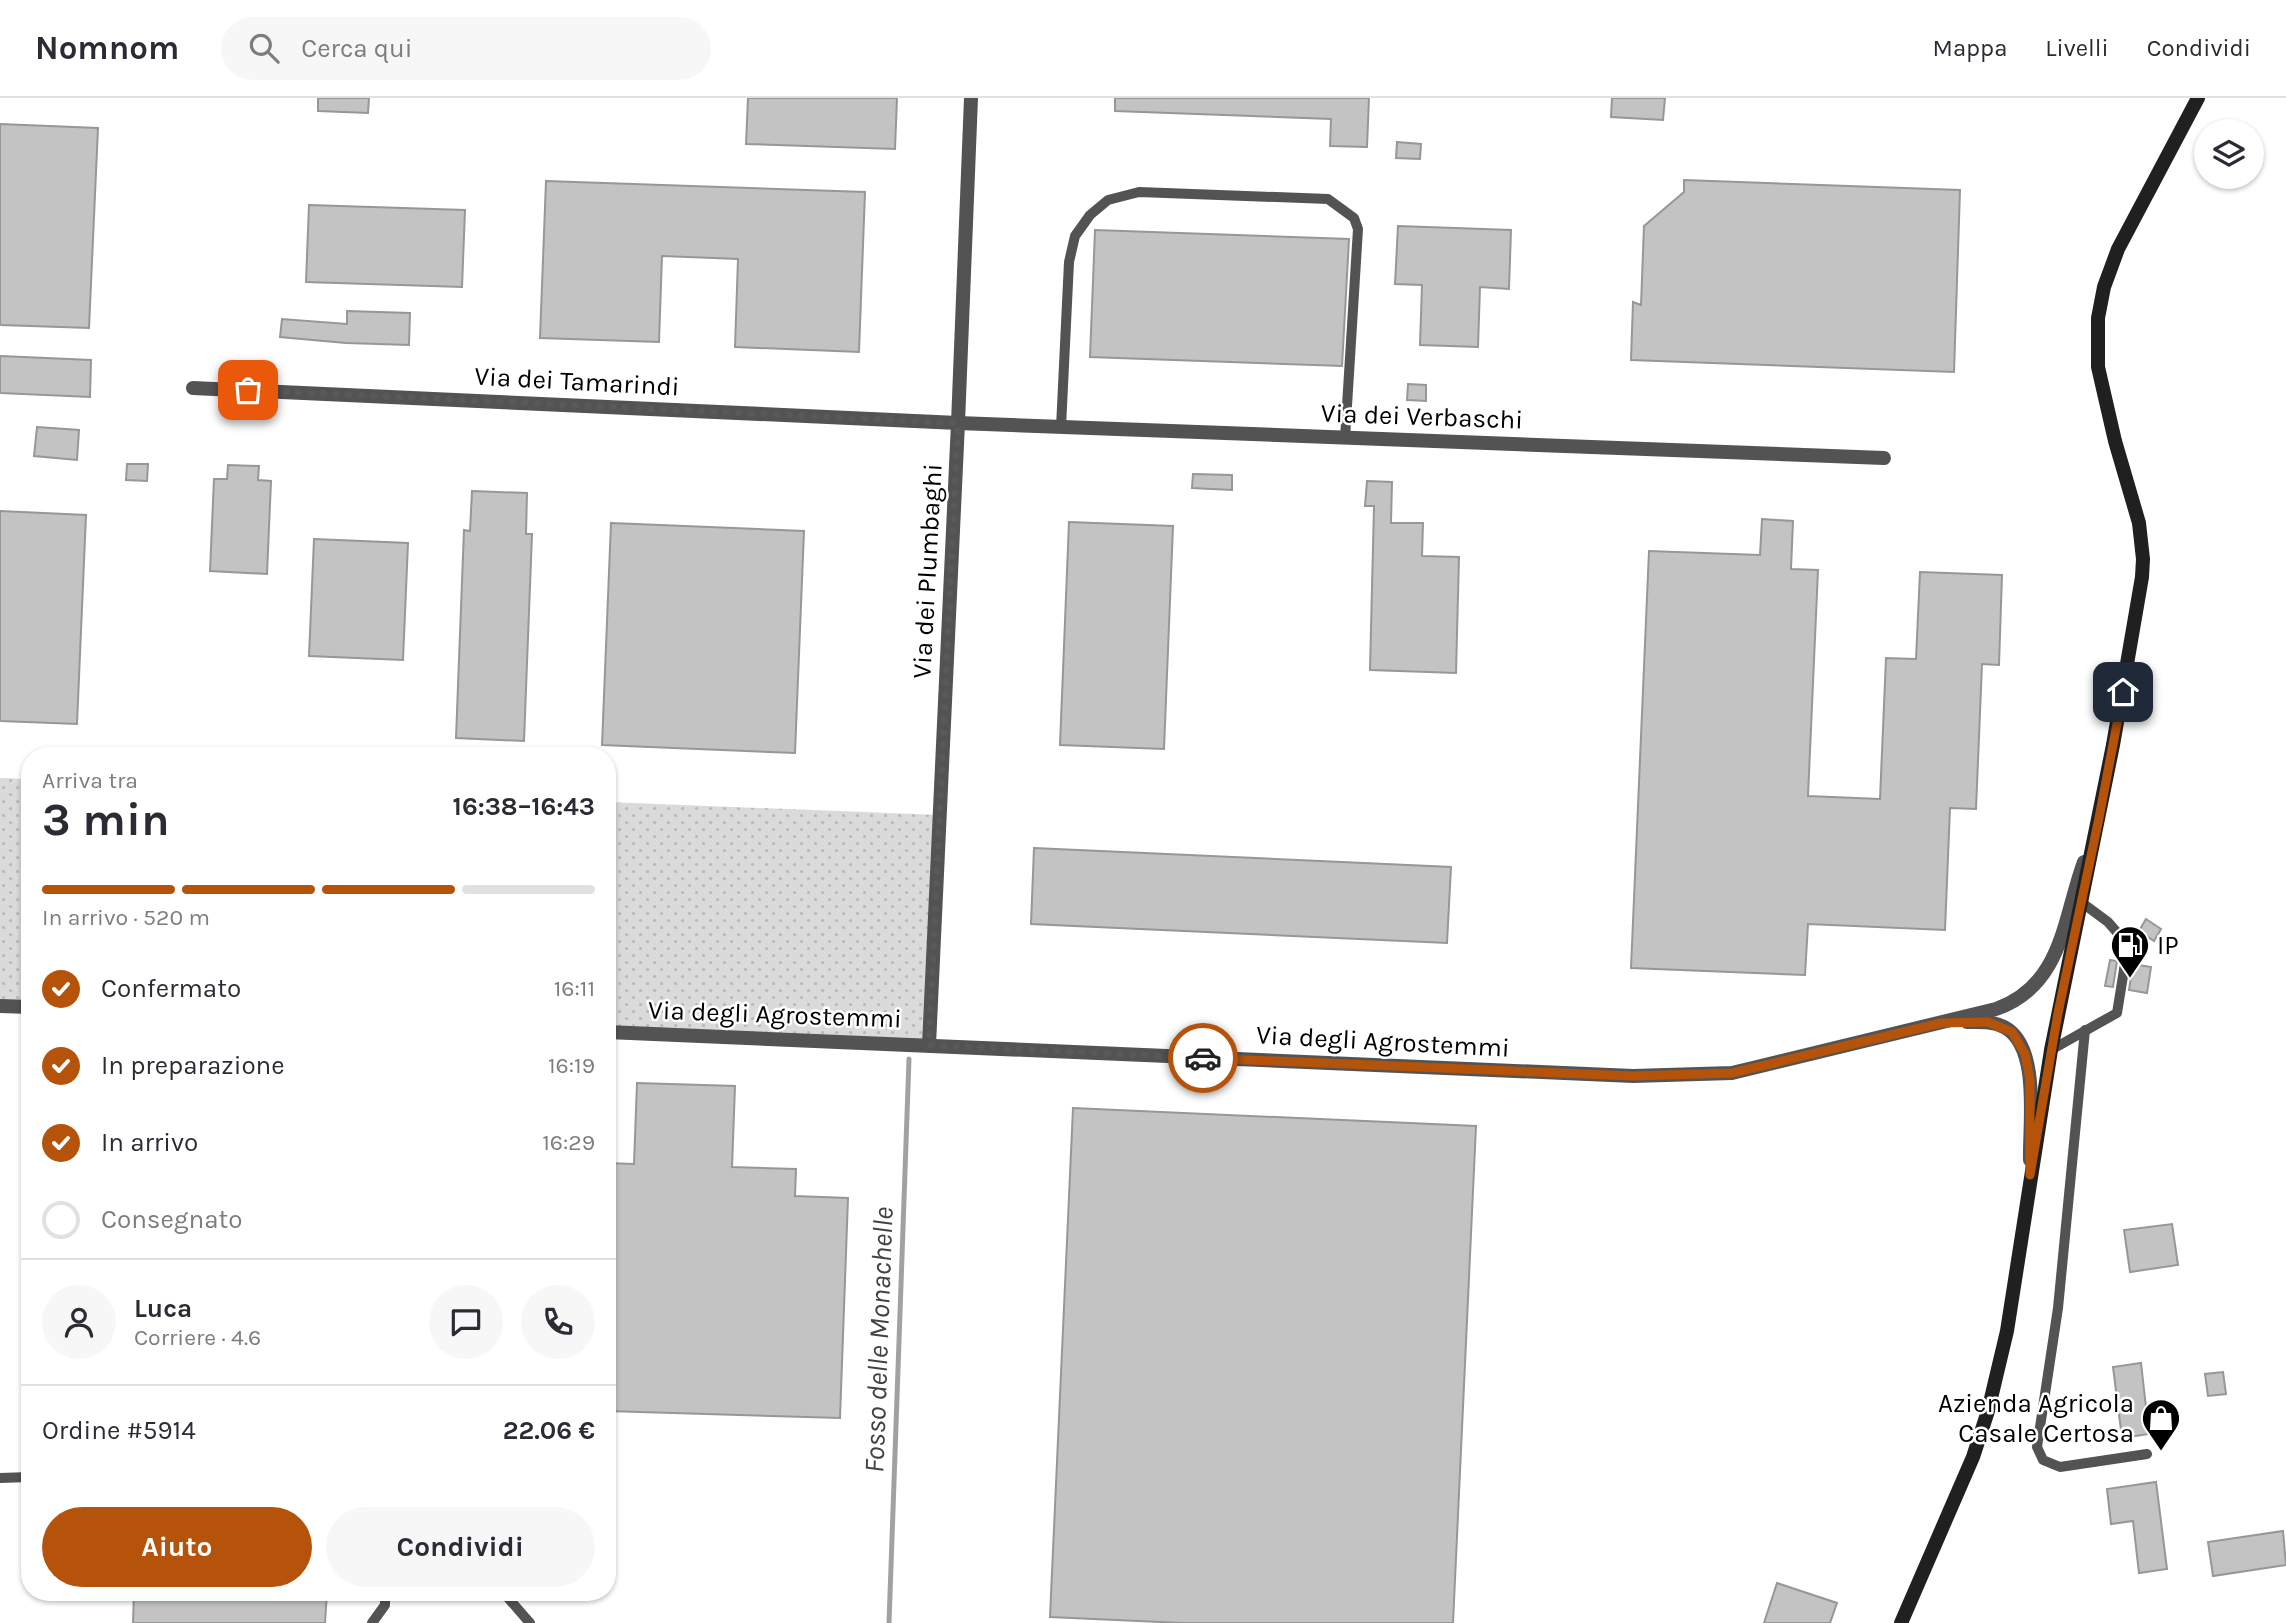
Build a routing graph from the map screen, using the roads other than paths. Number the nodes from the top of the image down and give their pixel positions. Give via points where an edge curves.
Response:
1 (971, 98) edge
2 (2197, 98) edge
3 (193, 388) dead end
4 (958, 423) junction
5 (1061, 427) junction
6 (1345, 438) junction
7 (1884, 458) dead end
8 (2099, 818) junction
9 (2081, 902) junction
10 (0, 1006) edge
11 (21, 1007) edge
12 (1941, 1023) junction
13 (2085, 1030) junction
14 (616, 1032) edge
15 (929, 1045) junction
16 (2051, 1050) junction
17 (2030, 1175) junction
18 (2147, 1454) dead end
19 (0, 1478) edge
20 (21, 1478) edge
21 (385, 1601) edge
22 (511, 1601) edge
23 (372, 1623) edge
24 (530, 1623) edge
25 (1902, 1623) edge

1 - 4 street, Via dei Plumbaghi
2 - 8 main road via 2118,248 2098,318 2100,380 2140,523 2143,559
3 - 4 street, Via dei Tamarindi
4 - 5 street, Via dei Verbaschi
4 - 15 street, Via dei Plumbaghi
5 - 6 street, Via dei Verbaschi
5 - 6 lane via 1069,262 1075,236 1108,200 1139,191 1328,199 1354,218
6 - 7 street, Via dei Verbaschi
8 - 9 main road
8 - 12 street, Via degli Agrostemmi via 2060,944 2044,973 2005,1006
9 - 13 lane via 2128,945 2117,1013
9 - 16 main road
10 - 11 street
12 - 15 street, Via degli Agrostemmi via 1732,1073 1633,1076
12 - 17 street, Via degli Agrostemmi via 1998,1024 2022,1045 2030,1080
13 - 16 lane
13 - 18 lane via 2058,1308 2037,1447 2043,1461 2054,1467
14 - 15 street, Via degli Agrostemmi
16 - 17 main road
17 - 25 main road via 2007,1331 1983,1431
19 - 20 lane
21 - 23 lane
22 - 24 lane

